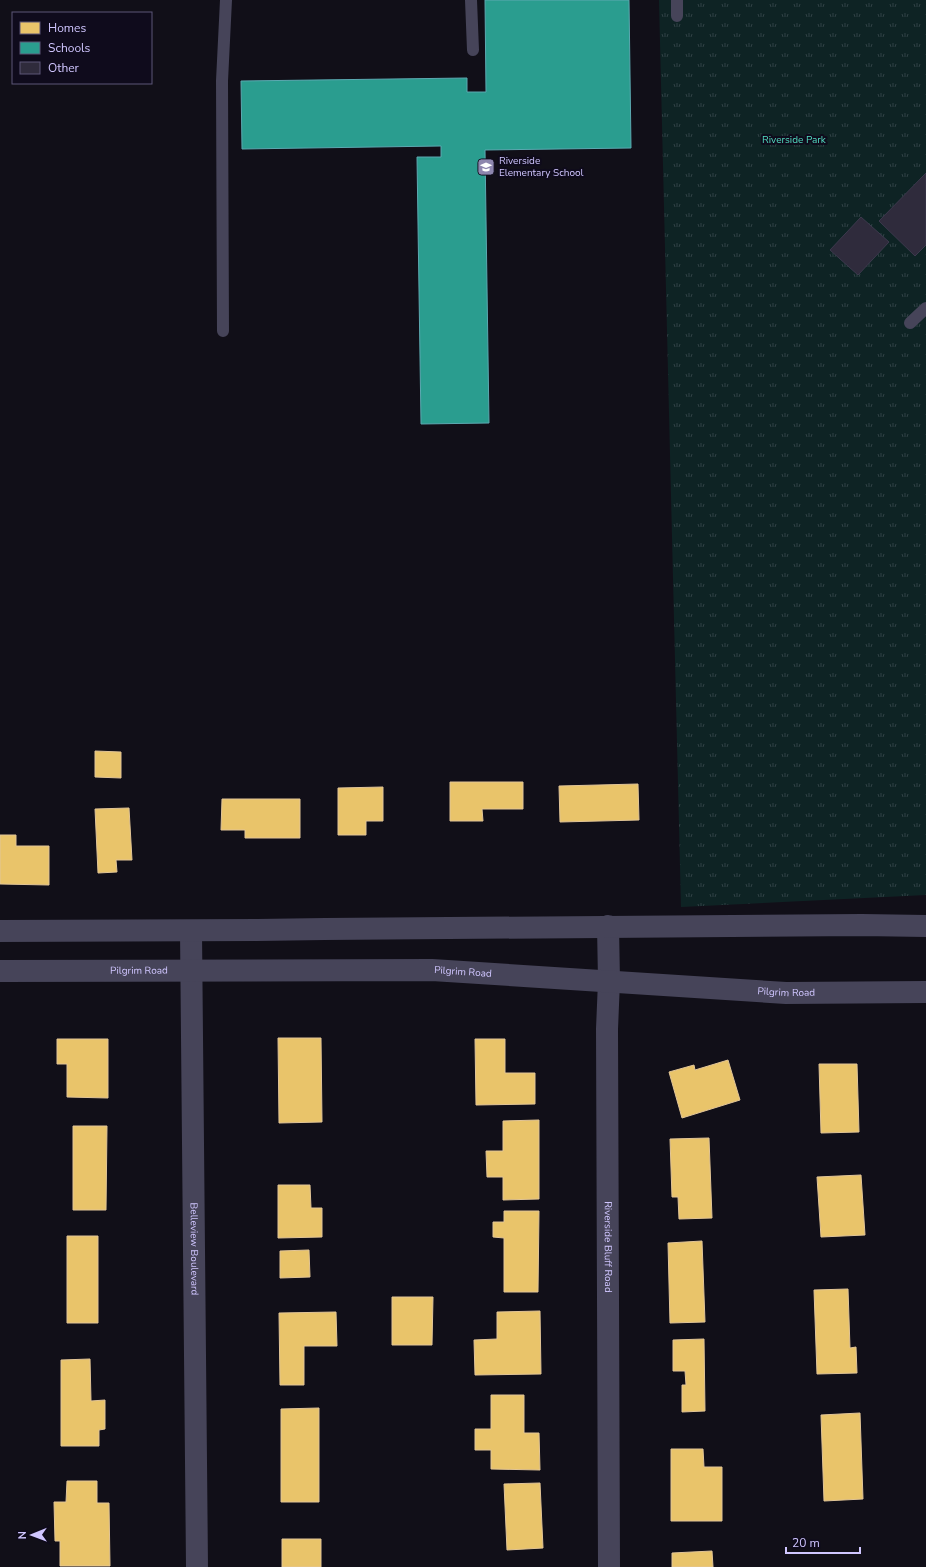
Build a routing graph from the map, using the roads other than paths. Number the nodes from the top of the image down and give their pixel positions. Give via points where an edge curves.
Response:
1 (226, 0) edge
2 (471, 0) edge
3 (677, 0) edge
4 (677, 16) dead end
5 (473, 50) dead end
6 (926, 308) edge
7 (910, 323) dead end
8 (223, 331) dead end
9 (608, 926) junction
10 (926, 926) edge
11 (0, 931) edge
12 (191, 931) junction
13 (0, 971) edge
14 (192, 971) junction
15 (609, 981) junction
16 (926, 992) edge
17 (197, 1567) edge
18 (609, 1567) edge

1 - 8 lane via 222,81
2 - 5 lane
3 - 4 lane
6 - 7 lane
9 - 10 street
9 - 12 street
9 - 15 street, Riverside Bluff Road
11 - 12 street
12 - 14 street, Belleview Boulevard
13 - 14 street, Pilgrim Road
14 - 15 street, Pilgrim Road via 432,970
14 - 17 street, Belleview Boulevard
15 - 16 street, Pilgrim Road via 786,993
15 - 18 street, Riverside Bluff Road

